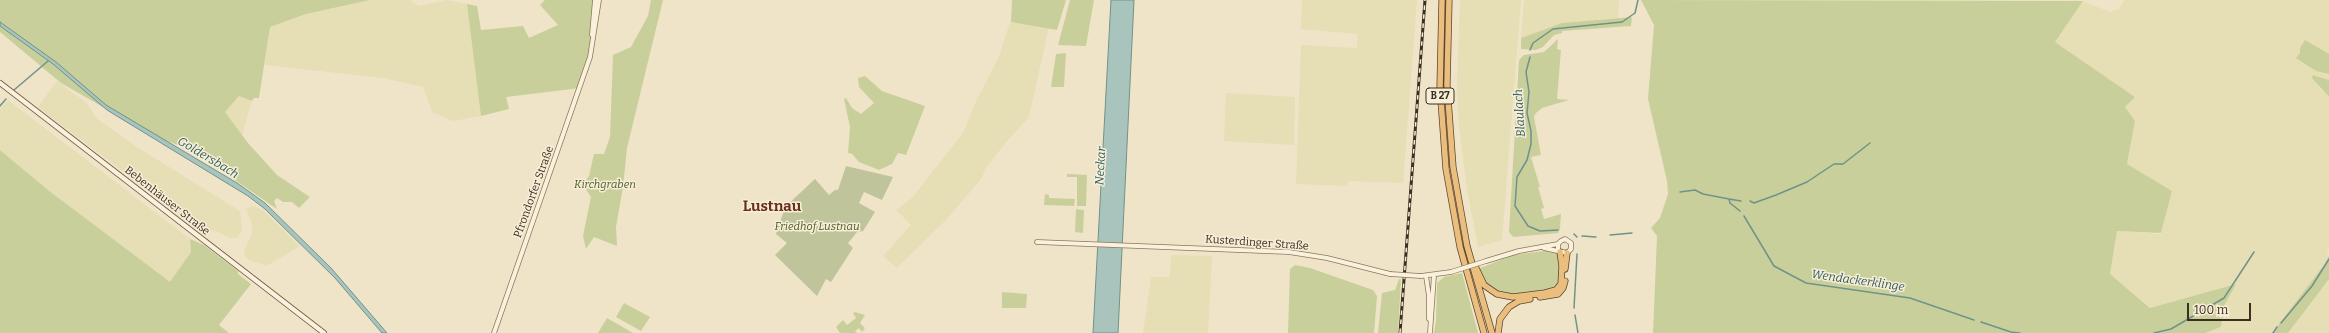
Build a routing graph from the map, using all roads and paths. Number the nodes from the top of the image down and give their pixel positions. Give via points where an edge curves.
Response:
1 (595, 0) edge
2 (599, 0) edge
3 (1442, 0) edge
4 (1450, 0) edge
5 (590, 57) junction
6 (0, 83) edge
7 (1037, 242) dead end
8 (1558, 244) junction
9 (1542, 248) junction
10 (1559, 251) junction
11 (1567, 253) junction
12 (1469, 256) junction
13 (1434, 275) junction
14 (1426, 276) junction
15 (1481, 324) junction
16 (1430, 325) junction
17 (324, 333) edge
18 (494, 333) edge
19 (1430, 333) edge
20 (1479, 333) edge
21 (1484, 333) edge
22 (1492, 333) edge
23 (1498, 333) edge

1 - 5 street, Pfrondorfer Straße
2 - 5 street, Pfrondorfer Straße
3 - 15 highway, B 27 via 1440,75 1445,156 1460,248
4 - 12 highway, B 27 via 1447,67 1450,130 1458,199
5 - 18 street, Pfrondorfer Straße
6 - 17 main road, Bebenhäuser Straße
7 - 14 street, Kusterdinger Straße, bridge via 1303,254 1390,274
8 - 9 street, Kusterdinger Straße
8 - 10 street
8 - 11 street via 1563,240 1569,241 1572,246
9 - 10 street, Kusterdinger Straße
9 - 13 street, Kusterdinger Straße, bridge via 1519,251
10 - 11 street
10 - 12 highway via 1562,277 1558,288 1551,292 1517,297 1500,295 1487,287
11 - 23 highway via 1561,291 1554,296 1526,299 1513,304 1503,315
12 - 22 highway, B 27
13 - 14 street, Kusterdinger Straße
13 - 16 street
14 - 16 street
15 - 20 highway
15 - 21 highway, B 27
16 - 19 street

